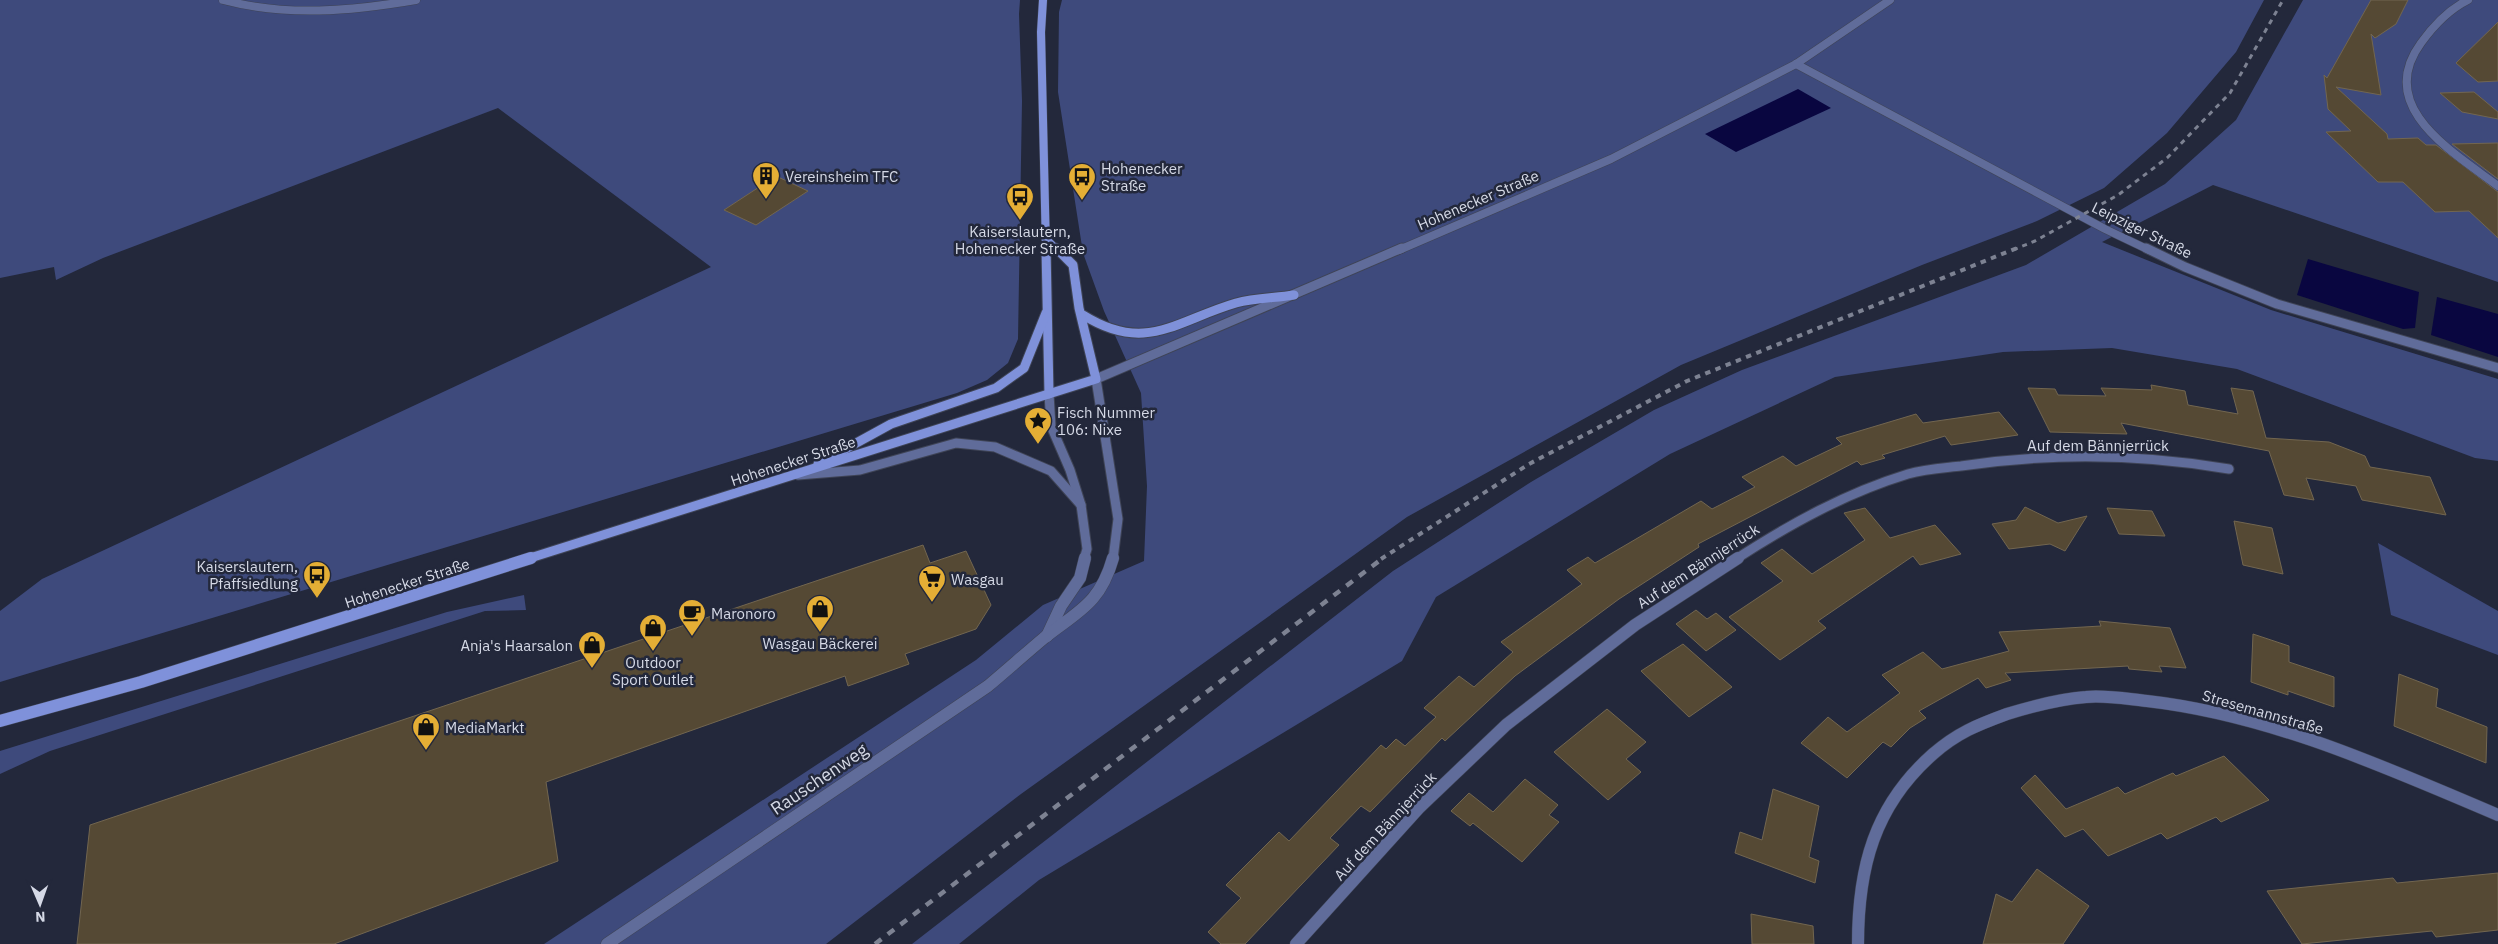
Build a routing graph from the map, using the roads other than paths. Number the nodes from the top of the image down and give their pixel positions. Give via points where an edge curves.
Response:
1 (223, 0) edge
2 (416, 0) edge
3 (1043, 0) edge
4 (1890, 0) edge
5 (2468, 0) edge
6 (1796, 64) junction
7 (2498, 186) edge
8 (1046, 239) junction
9 (1294, 295) junction
10 (1047, 311) junction
11 (1083, 315) junction
12 (2498, 368) edge
13 (1096, 379) junction
14 (1050, 394) junction
15 (2229, 469) dead end
16 (797, 475) junction
17 (1081, 505) junction
18 (1046, 637) junction
19 (0, 721) edge
20 (2498, 815) edge
21 (607, 944) edge
22 (1296, 944) edge
23 (1858, 944) edge

1 - 2 street via 265,8 310,11
3 - 8 main road
4 - 6 street, Hohenecker Straße
5 - 7 street via 2452,8 2432,28 2410,58 2406,87 2412,111 2437,140
6 - 9 street, Hohenecker Straße via 1611,159
6 - 12 street, Leipziger Straße via 2105,229 2185,267 2277,304
8 - 10 main road
8 - 11 main road via 1073,265 1074,293
9 - 11 main road via 1238,302 1145,335 1113,332
9 - 13 street, Hohenecker Straße
10 - 14 main road
10 - 16 main road via 1024,368 996,388 891,424
11 - 13 main road
13 - 14 main road, Hohenecker Straße
13 - 18 street, Rauschenweg via 1118,519 1113,560 1099,592 1078,615
14 - 16 main road, Hohenecker Straße
14 - 17 street, Rauschenweg via 1051,426
15 - 22 street, Auf dem Bännjerrück via 2177,460 2079,457 1987,462 1910,473 1835,501 1770,537 1635,624 1506,725 1419,808
16 - 17 street via 860,470 956,443 995,447 1051,471
16 - 19 main road, Hohenecker Straße via 141,682
17 - 18 street, Rauschenweg via 1086,549 1080,578
18 - 21 street, Rauschenweg via 988,686
20 - 23 street, Stresemannstraße via 2355,755 2230,716 2154,701 2083,696 2022,708 1962,731 1905,781 1883,812 1868,851 1860,885

